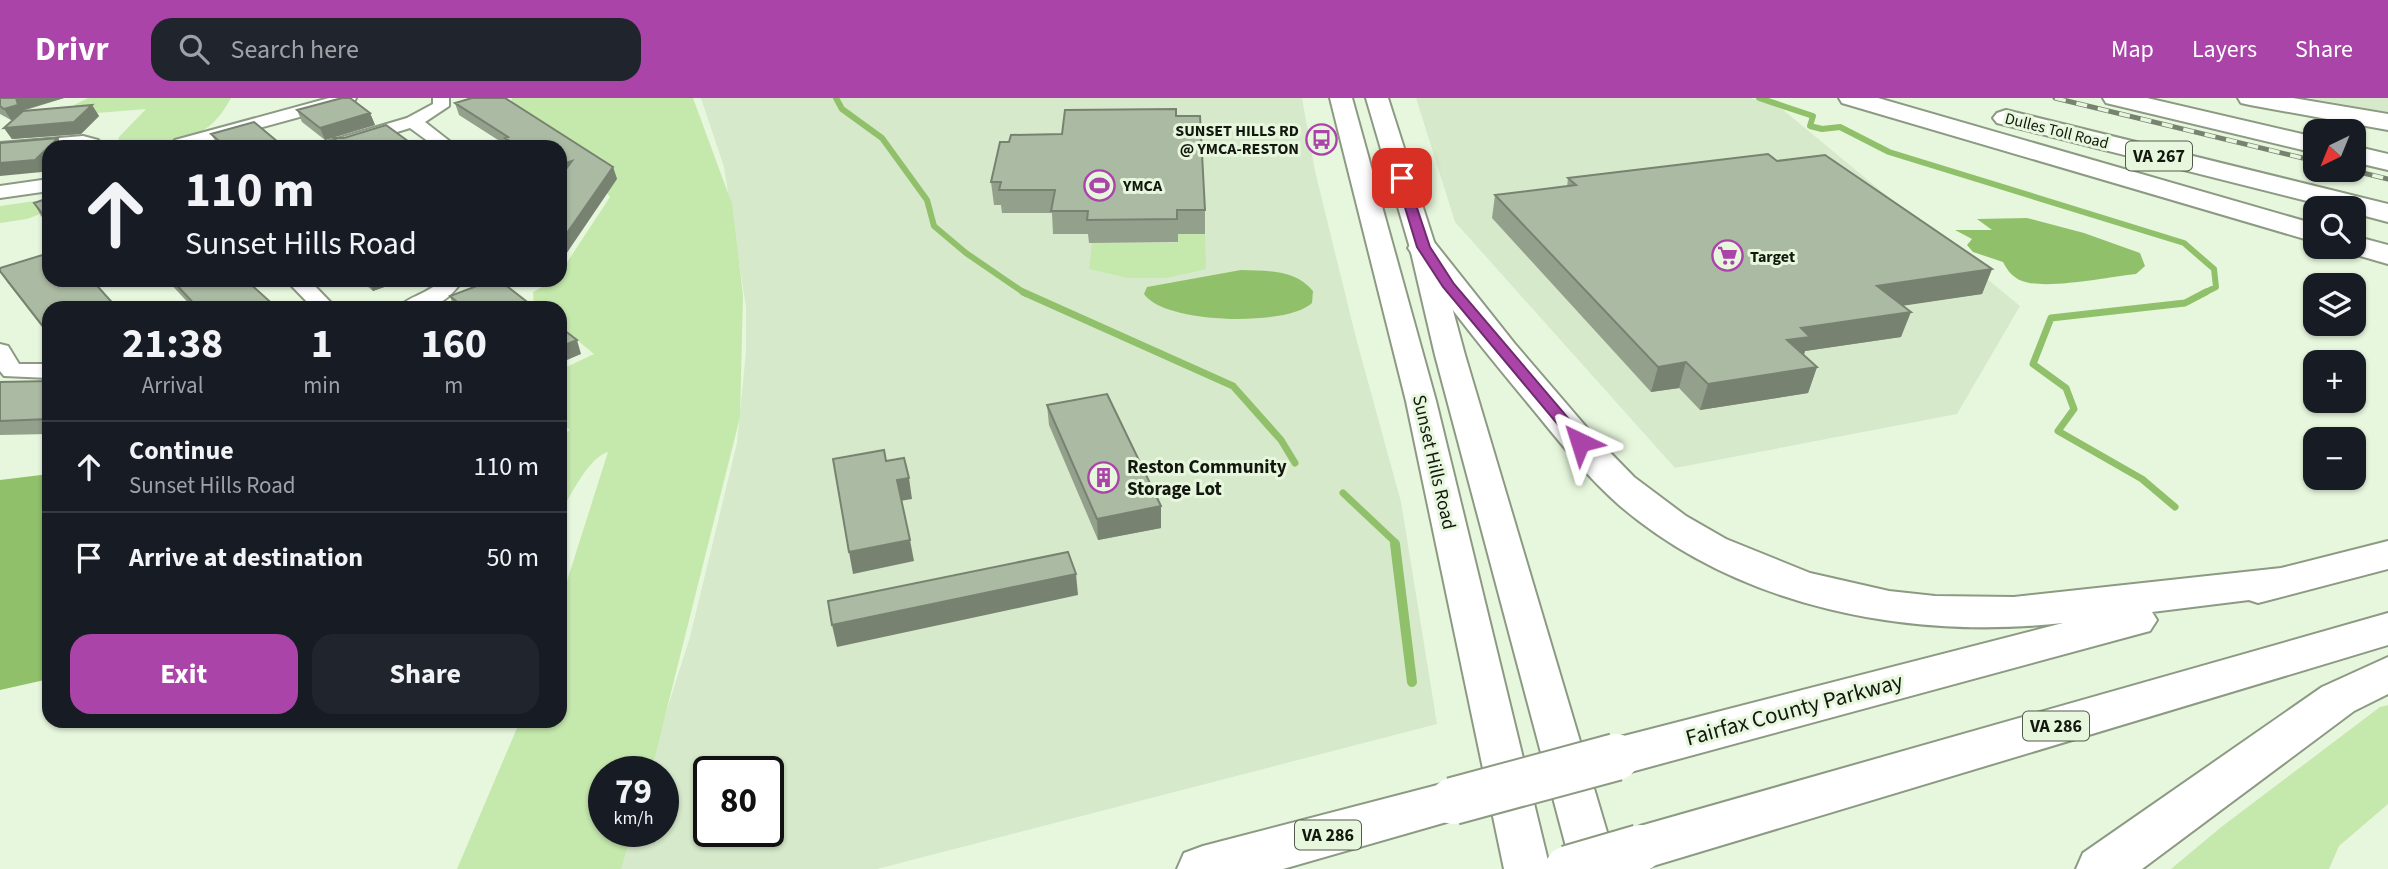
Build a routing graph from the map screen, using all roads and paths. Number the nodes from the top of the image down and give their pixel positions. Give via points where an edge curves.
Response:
1 (348, 98) edge
2 (441, 98) edge
3 (1341, 98) edge
4 (1377, 98) edge
5 (1851, 98) edge
6 (1930, 98) edge
7 (2017, 98) edge
8 (2115, 98) edge
9 (2200, 98) edge
10 (2250, 98) edge
11 (413, 122) junction
12 (2303, 122) edge
13 (2388, 122) edge
14 (2366, 137) edge
15 (196, 140) edge
16 (352, 140) edge
17 (438, 140) edge
18 (2303, 142) edge
19 (2388, 142) edge
20 (42, 144) edge
21 (0, 148) edge
22 (2366, 157) edge
23 (2388, 162) edge
24 (42, 185) edge
25 (2388, 188) edge
26 (0, 192) edge
27 (2388, 213) edge
28 (2303, 230) edge
29 (1423, 247) junction
30 (2366, 248) edge
31 (2388, 254) edge
32 (303, 287) edge
33 (446, 287) edge
34 (318, 301) edge
35 (426, 301) edge
36 (0, 351) edge
37 (42, 370) edge
38 (2388, 555) edge
39 (2281, 582) junction
40 (2388, 629) edge
41 (2388, 674) edge
42 (1523, 849) edge
43 (1203, 869) edge
44 (1567, 869) edge
45 (1595, 869) edge
46 (2102, 869) edge

1 - 15 street
2 - 11 street via 441,106
3 - 42 main road, Sunset Hills Road via 1421,401
4 - 29 main road
5 - 28 highway
6 - 27 highway, Dulles Toll Road / VA 267
7 - 25 highway
8 - 18 highway
9 - 12 highway
10 - 13 highway
11 - 16 street
11 - 17 street
14 - 19 highway
20 - 21 street
22 - 23 highway
24 - 26 street
29 - 39 highway via 1459,301 1615,481 1704,545 1760,570 1860,600 1972,613 2056,609
29 - 45 main road
30 - 31 highway
32 - 34 street
33 - 35 street
36 - 37 street via 12,371
38 - 39 highway, Fairfax County Parkway / VA 286
39 - 43 highway, Fairfax County Parkway / VA 286, bridge via 1780,711
40 - 44 highway, VA 286, bridge
41 - 46 highway via 2338,699

